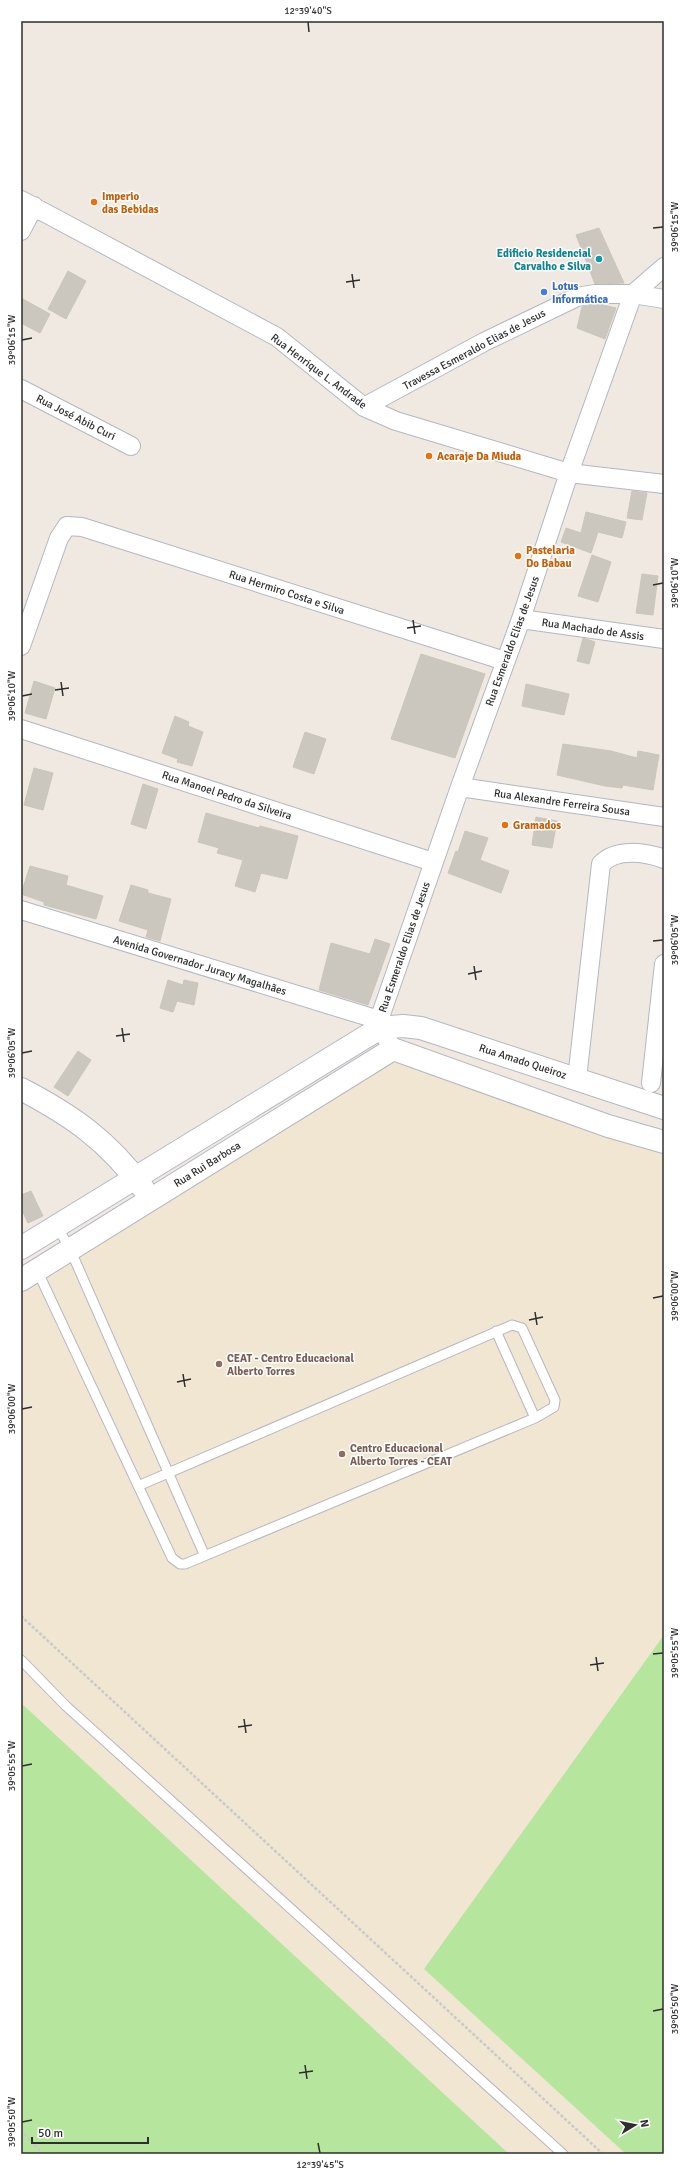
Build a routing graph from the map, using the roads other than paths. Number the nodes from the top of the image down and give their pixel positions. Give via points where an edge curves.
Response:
1 (27, 203) edge
2 (21, 231) edge
3 (664, 267) edge
4 (633, 294) junction
5 (664, 299) edge
6 (21, 389) edge
7 (364, 407) junction
8 (131, 446) dead end
9 (569, 473) junction
10 (664, 484) edge
11 (521, 618) junction
12 (664, 639) edge
13 (21, 646) edge
14 (505, 661) junction
15 (21, 729) edge
16 (460, 787) junction
17 (664, 817) edge
18 (664, 859) edge
19 (433, 862) junction
20 (21, 910) edge
21 (664, 964) edge
22 (379, 1024) junction
23 (393, 1049) junction
24 (576, 1079) junction
25 (651, 1083) dead end
26 (21, 1090) edge
27 (664, 1108) edge
28 (664, 1142) edge
29 (135, 1177) junction
30 (151, 1199) junction
31 (57, 1226) junction
32 (21, 1248) edge
33 (70, 1249) junction
34 (29, 1275) edge
35 (496, 1331) junction
36 (535, 1418) junction
37 (168, 1474) junction
38 (138, 1486) junction
39 (204, 1554) junction
40 (21, 1660) edge
41 (563, 2154) edge

1 - 2 street
1 - 7 street, Rua Henrique L. Andrade via 277,338
3 - 4 street, Rua Esmeraldo Elias de Jesus
4 - 5 street, Travessa Esmeraldo Elias de Jesus
4 - 7 street, Travessa Esmeraldo Elias de Jesus via 595,294 568,300
4 - 9 street, Rua Esmeraldo Elias de Jesus
6 - 8 street, Rua José Abib Curi
7 - 9 street, Rua Henrique L. Andrade via 403,423
9 - 10 street, Rua Henrique L. Andrade
9 - 11 street, Rua Esmeraldo Elias de Jesus
11 - 12 street, Rua Machado de Assis
11 - 14 street, Rua Esmeraldo Elias de Jesus
13 - 14 street, Rua Hermiro Costa e Silva via 59,538 67,526 82,527
14 - 16 street, Rua Esmeraldo Elias de Jesus
15 - 19 street, Rua Manoel Pedro da Silveira
16 - 17 street, Rua Alexandre Ferreira Sousa
16 - 19 street, Rua Esmeraldo Elias de Jesus
18 - 24 street via 630,853 608,857 601,864
19 - 22 street, Rua Esmeraldo Elias de Jesus
20 - 22 street, Avenida Governador Juracy Magalhães
21 - 25 street
22 - 23 street
22 - 24 street, Rua Amado Queiroz via 421,1028
22 - 29 street
23 - 28 street via 608,1126
23 - 30 street, Rua Rui Barbosa
24 - 27 street, Rua Amado Queiroz
26 - 29 street via 59,1109 92,1132
29 - 30 street
29 - 31 street
30 - 33 street, Rua Rui Barbosa
31 - 32 street
31 - 33 lane
33 - 34 street, Rua Rui Barbosa
33 - 37 lane
34 - 38 lane
35 - 36 lane
35 - 36 lane via 512,1325 522,1328 555,1400 556,1404 551,1410
35 - 37 lane
36 - 39 lane
37 - 38 lane
37 - 39 lane
38 - 39 lane via 172,1558 180,1564 185,1564
40 - 41 lane via 72,1711

